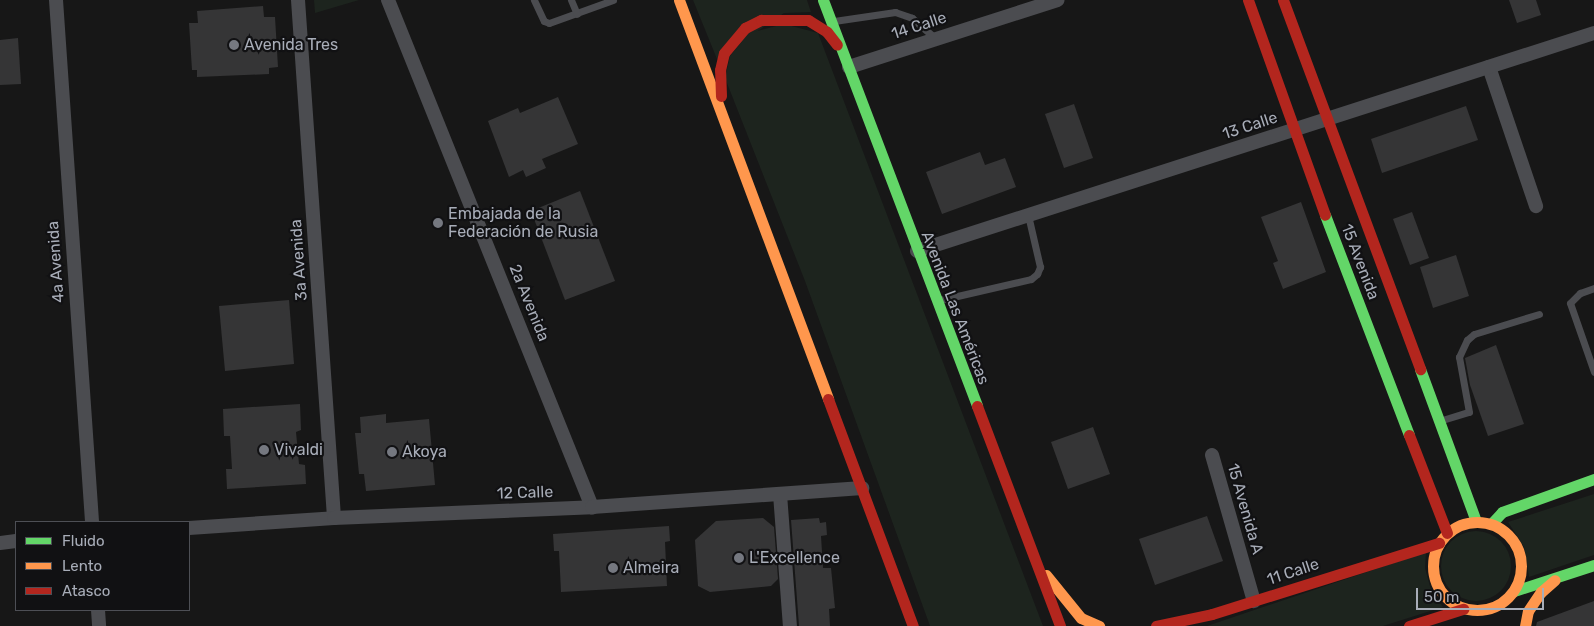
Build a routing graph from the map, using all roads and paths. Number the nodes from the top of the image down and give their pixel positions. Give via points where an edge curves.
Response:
1 (56, 0) edge
2 (298, 0) edge
3 (388, 0) edge
4 (534, 0) edge
5 (571, 0) edge
6 (613, 0) edge
7 (679, 0) edge
8 (823, 0) edge
9 (1058, 0) edge
10 (1248, 0) edge
11 (1283, 0) edge
12 (577, 14) junction
13 (831, 21) junction
14 (1594, 33) edge
15 (936, 39) junction
16 (843, 52) junction
17 (1489, 67) junction
18 (849, 68) junction
19 (722, 112) junction
20 (1328, 119) junction
21 (1293, 130) junction
22 (1536, 206) dead end
23 (1028, 215) junction
24 (917, 251) junction
25 (1594, 288) edge
26 (936, 302) junction
27 (1539, 314) dead end
28 (1594, 372) edge
29 (1439, 421) junction
30 (1212, 455) dead end
31 (1594, 479) edge
32 (862, 488) junction
33 (780, 494) junction
34 (592, 507) junction
35 (334, 518) junction
36 (92, 521) edge
37 (1476, 522) junction
38 (1491, 524) junction
39 (190, 528) edge
40 (1447, 533) junction
41 (15, 541) edge
42 (0, 543) edge
43 (1439, 543) junction
44 (1030, 552) junction
45 (1594, 565) edge
46 (1559, 577) junction
47 (1254, 601) junction
48 (1463, 608) junction
49 (1513, 608) edge
50 (98, 611) edge
51 (1478, 611) junction
52 (1212, 614) junction
53 (1425, 621) junction
54 (99, 626) edge
55 (790, 626) edge
56 (913, 626) edge
57 (1060, 626) edge
58 (1100, 626) edge
59 (1156, 626) edge
60 (1194, 626) edge
61 (1409, 626) edge
62 (1442, 626) edge
63 (1484, 626) edge
64 (1525, 626) edge

1 - 36 street, 4a Avenida
2 - 35 street, 3a Avenida
3 - 34 street, 2a Avenida
4 - 12 lane via 544,21 549,23
5 - 12 lane
6 - 12 lane
7 - 19 main road
8 - 13 main road, Avenida Las Américas
9 - 15 street, 14 Calle
10 - 21 main road, 15 Avenida
11 - 20 main road, 15 Avenida
13 - 15 lane via 895,12 912,18
13 - 16 main road, Avenida Las Américas
14 - 17 street, 13 Calle
15 - 18 street, 14 Calle
16 - 18 main road, Avenida Las Américas
16 - 19 main road via 827,32 808,20 760,20 746,28 724,53 720,70
17 - 20 street, 13 Calle
17 - 22 street
18 - 24 main road, Avenida Las Américas
19 - 32 main road
20 - 21 street, 13 Calle
20 - 29 main road, 15 Avenida
21 - 23 street, 13 Calle
21 - 40 main road, 15 Avenida
23 - 24 street, 13 Calle
23 - 26 lane via 1040,267 1037,274 1031,279
24 - 26 main road, Avenida Las Américas
25 - 28 lane via 1580,293 1570,303
26 - 44 main road, Avenida Las Américas
27 - 29 lane via 1474,334 1467,340 1458,357 1469,412
29 - 37 main road, 15 Avenida
30 - 47 street, 15 Avenida A
31 - 38 main road via 1502,512
32 - 33 street, 12 Calle
32 - 56 main road
33 - 34 street, 12 Calle
33 - 55 street
34 - 35 street, 12 Calle
35 - 39 street, 12 Calle
37 - 38 main road
37 - 40 main road via 1460,525
38 - 49 main road via 1511,538 1521,560
40 - 43 main road
41 - 42 street
43 - 47 main road, 11 Calle
43 - 48 main road via 1434,555 1435,582 1451,603
44 - 57 main road, Avenida Las Américas
44 - 58 main road via 1081,618
45 - 46 main road
46 - 49 main road
46 - 64 main road via 1537,598 1528,612
47 - 52 main road, 11 Calle
48 - 51 main road
48 - 53 main road
49 - 51 main road via 1494,607
50 - 54 street
51 - 63 main road
52 - 59 main road, 11 Calle
52 - 60 main road
53 - 61 main road
53 - 62 main road

